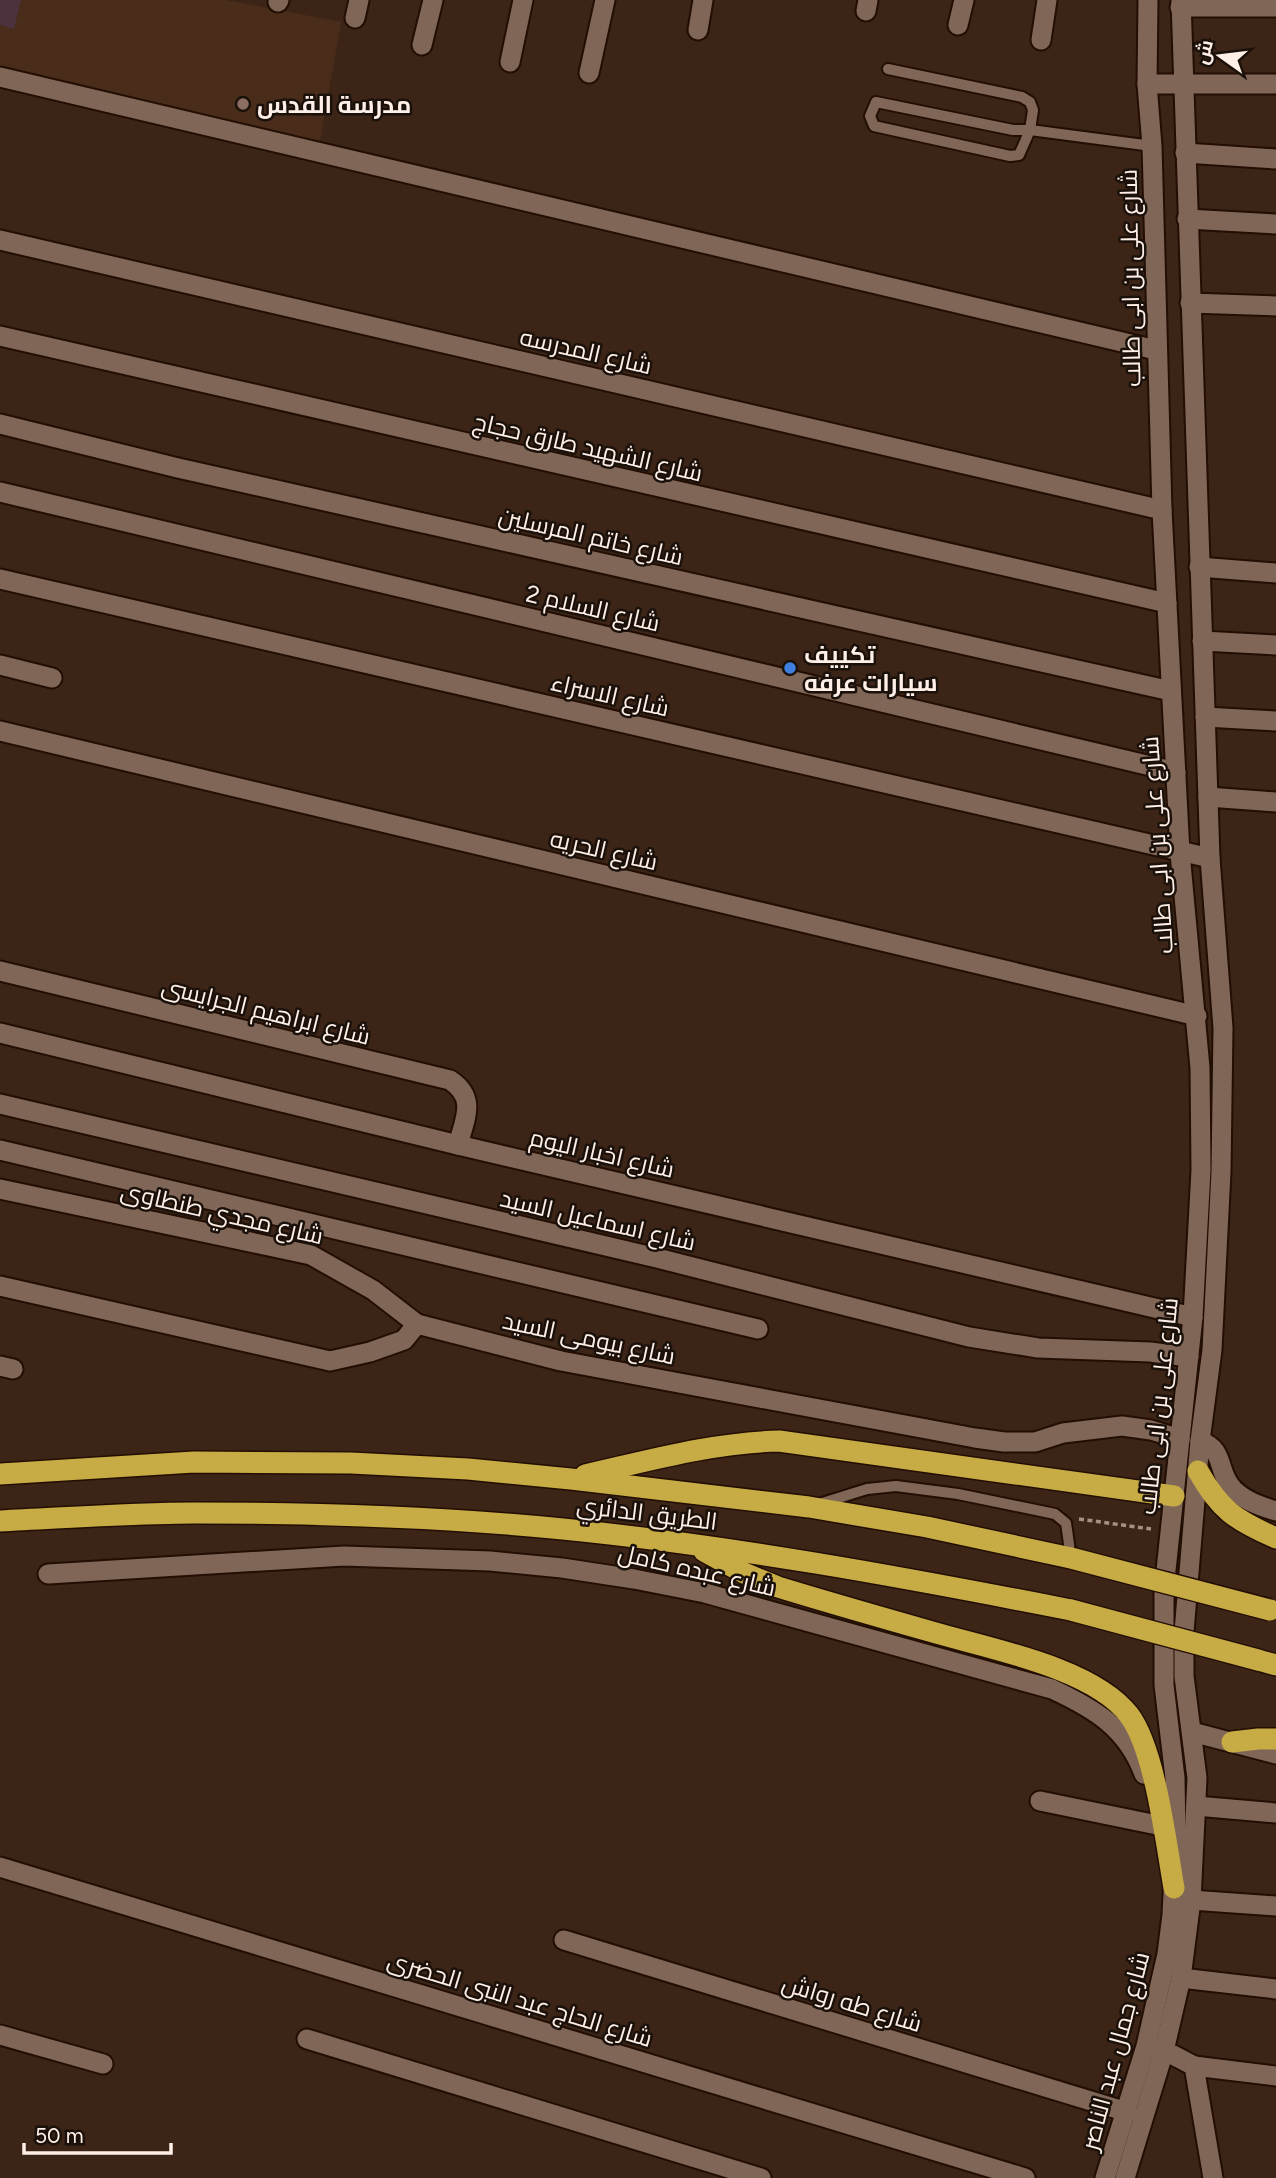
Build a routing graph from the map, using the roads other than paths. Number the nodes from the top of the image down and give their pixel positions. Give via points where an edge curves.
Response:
1 (433, 0) edge
2 (523, 0) edge
3 (605, 0) edge
4 (703, 0) edge
5 (964, 0) edge
6 (1047, 0) edge
7 (1148, 0) edge
8 (1180, 4) edge
9 (1276, 6) edge
10 (958, 25) dead end
11 (698, 30) dead end
12 (1041, 40) dead end
13 (422, 45) dead end
14 (510, 62) dead end
15 (888, 69) dead end
16 (589, 73) dead end
17 (0, 77) edge
18 (1147, 84) junction
19 (1182, 84) junction
20 (1276, 84) edge
21 (1030, 130) junction
22 (1152, 146) junction
23 (1185, 153) junction
24 (1276, 159) edge
25 (1187, 219) junction
26 (1276, 224) edge
27 (0, 240) edge
28 (1189, 303) junction
29 (1276, 306) edge
30 (0, 337) edge
31 (1156, 349) junction
32 (0, 425) edge
33 (0, 492) edge
34 (1161, 510) junction
35 (1199, 567) junction
36 (1276, 573) edge
37 (0, 579) edge
38 (1167, 603) junction
39 (1202, 641) junction
40 (1276, 645) edge
41 (0, 665) edge
42 (52, 678) dead end
43 (1171, 691) junction
44 (1205, 717) junction
45 (1276, 721) edge
46 (0, 731) edge
47 (1176, 772) junction
48 (1208, 797) junction
49 (1276, 802) edge
50 (1180, 853) junction
51 (1210, 858) junction
52 (0, 971) edge
53 (1197, 1016) junction
54 (0, 1033) edge
55 (0, 1104) edge
56 (458, 1145) junction
57 (0, 1150) edge
58 (0, 1189) edge
59 (0, 1286) edge
60 (1193, 1317) junction
61 (417, 1324) junction
62 (758, 1329) dead end
63 (1189, 1357) junction
64 (1180, 1438) junction
65 (1200, 1441) junction
66 (1198, 1471) junction
67 (0, 1474) edge
68 (571, 1479) junction
69 (1174, 1496) junction
70 (809, 1507) junction
71 (1276, 1511) edge
72 (0, 1521) edge
73 (1276, 1538) edge
74 (693, 1544) junction
75 (1070, 1558) junction
76 (48, 1574) dead end
77 (1273, 1611) edge
78 (1267, 1662) edge
79 (1184, 1676) joint
80 (1164, 1685) joint
81 (1192, 1731) junction
82 (1276, 1739) edge
83 (1232, 1742) junction
84 (1276, 1754) edge
85 (1040, 1801) dead end
86 (1196, 1806) junction
87 (1276, 1813) edge
88 (1157, 1825) junction
89 (0, 1867) edge
90 (1182, 1894) junction
91 (1276, 1906) edge
92 (1172, 1915) junction
93 (564, 1940) dead end
94 (1181, 1978) junction
95 (1276, 1989) edge
96 (0, 2035) edge
97 (307, 2039) dead end
98 (1155, 2048) junction
99 (103, 2064) dead end
100 (1194, 2066) junction
101 (1276, 2076) edge
102 (1127, 2112) junction
103 (761, 2178) edge
104 (1025, 2178) edge
105 (1105, 2178) edge
106 (1125, 2178) edge
107 (1213, 2178) edge

1 - 13 street
2 - 14 street
3 - 16 street
4 - 11 street
5 - 10 street
6 - 12 street
7 - 18 street, شارع على بن ابى طالب
8 - 9 street
8 - 19 street, شارع على بن ابى طالب
15 - 21 lane via 1022,97 1033,110
17 - 31 street
18 - 19 street
18 - 22 street, شارع على بن ابى طالب
19 - 20 street
19 - 23 street, شارع على بن ابى طالب
21 - 21 lane via 1019,155 1010,156 874,126 870,116 876,102
21 - 22 lane
22 - 31 street, شارع على بن ابى طالب
23 - 24 street
23 - 25 street, شارع على بن ابى طالب
25 - 26 street
25 - 28 street, شارع على بن ابى طالب
27 - 34 street, شارع المدرسه
28 - 29 street
28 - 35 street, شارع على بن ابى طالب
30 - 38 street, شارع الشهيد طارق حجاج
31 - 34 street, شارع على بن ابى طالب
32 - 43 street, شارع خاتم المرسلين
33 - 47 street, شارع السلام 2
34 - 38 street, شارع على بن ابى طالب
35 - 36 street
35 - 39 street, شارع على بن ابى طالب
37 - 50 street, شارع الاسراء
38 - 43 street, شارع على بن ابى طالب
39 - 40 street
39 - 44 street, شارع على بن ابى طالب
41 - 42 street
43 - 47 street, شارع على بن ابى طالب
44 - 45 street
44 - 48 street, شارع على بن ابى طالب
46 - 53 street, شارع الحريه
47 - 50 street, شارع على بن ابى طالب
48 - 49 street
48 - 51 street, شارع على بن ابى طالب
50 - 51 street, شارع الاسراء
50 - 53 street, شارع على بن ابى طالب
51 - 65 street, شارع على بن ابى طالب via 1223,1090 1212,1350
52 - 56 street, شارع ابراهيم الجرايسى via 450,1080 461,1088 467,1101
53 - 60 street, شارع على بن ابى طالب via 1201,1170
54 - 56 street, شارع اخبار اليوم
55 - 63 street, شارع اسماعيل السيد via 657,1258 969,1337 1050,1349
56 - 60 street, شارع اخبار اليوم
57 - 62 street
58 - 61 street, شارع مجدي طنطاوى via 311,1255 373,1290
59 - 61 street via 330,1361 404,1340
60 - 63 street, شارع على بن ابى طالب
61 - 64 street, شارع بيومى السيد via 561,1361 975,1438 1035,1442 1063,1433 1122,1426
63 - 64 street, شارع على بن ابى طالب
64 - 69 street, شارع على بن ابى طالب
65 - 66 street, شارع على بن ابى طالب
65 - 71 street via 1215,1449 1237,1493
66 - 73 highway via 1224,1509
66 - 79 street, شارع على بن ابى طالب via 1186,1590
67 - 68 highway, الطريق الدائري via 273,1461 468,1469
68 - 69 highway via 697,1448 779,1441
68 - 70 highway, الطريق الدائري
69 - 80 street, شارع على بن ابى طالب via 1164,1588
70 - 75 highway, الطريق الدائري
70 - 75 lane via 867,1489 896,1486 958,1494 1059,1516 1066,1523
72 - 74 highway, الطريق الدائري via 193,1513 393,1517
74 - 78 highway, الطريق الدائري, bridge via 879,1572 1071,1610
74 - 90 highway via 778,1587 1030,1660 1075,1676 1108,1696 1128,1714 1143,1739
75 - 77 highway, الطريق الدائري, bridge
76 - 88 street, شارع عبده كامل via 272,1559 417,1557 562,1568 705,1593 1052,1689 1082,1703 1125,1736 1137,1754
79 - 81 street, شارع جمال عبد الناصر
80 - 90 street, شارع جمال عبد الناصر
81 - 83 street
81 - 86 street, شارع جمال عبد الناصر
82 - 83 highway
83 - 84 street
85 - 88 street
86 - 87 street
86 - 90 street, شارع جمال عبد الناصر
88 - 92 street, شارع عبده كامل
89 - 104 street, شارع الحاج عبد النبى الحضرى
90 - 91 street
90 - 92 street, شارع جمال عبد الناصر
90 - 94 street, شارع جمال عبد الناصر
92 - 98 street, شارع جمال عبد الناصر
93 - 102 street, شارع طه رواش
94 - 95 street
94 - 98 street, شارع جمال عبد الناصر
96 - 99 street
97 - 103 street
98 - 100 street
98 - 102 street, شارع جمال عبد الناصر
98 - 106 street, شارع جمال عبد الناصر
100 - 101 street
100 - 107 street
102 - 105 street, شارع جمال عبد الناصر

